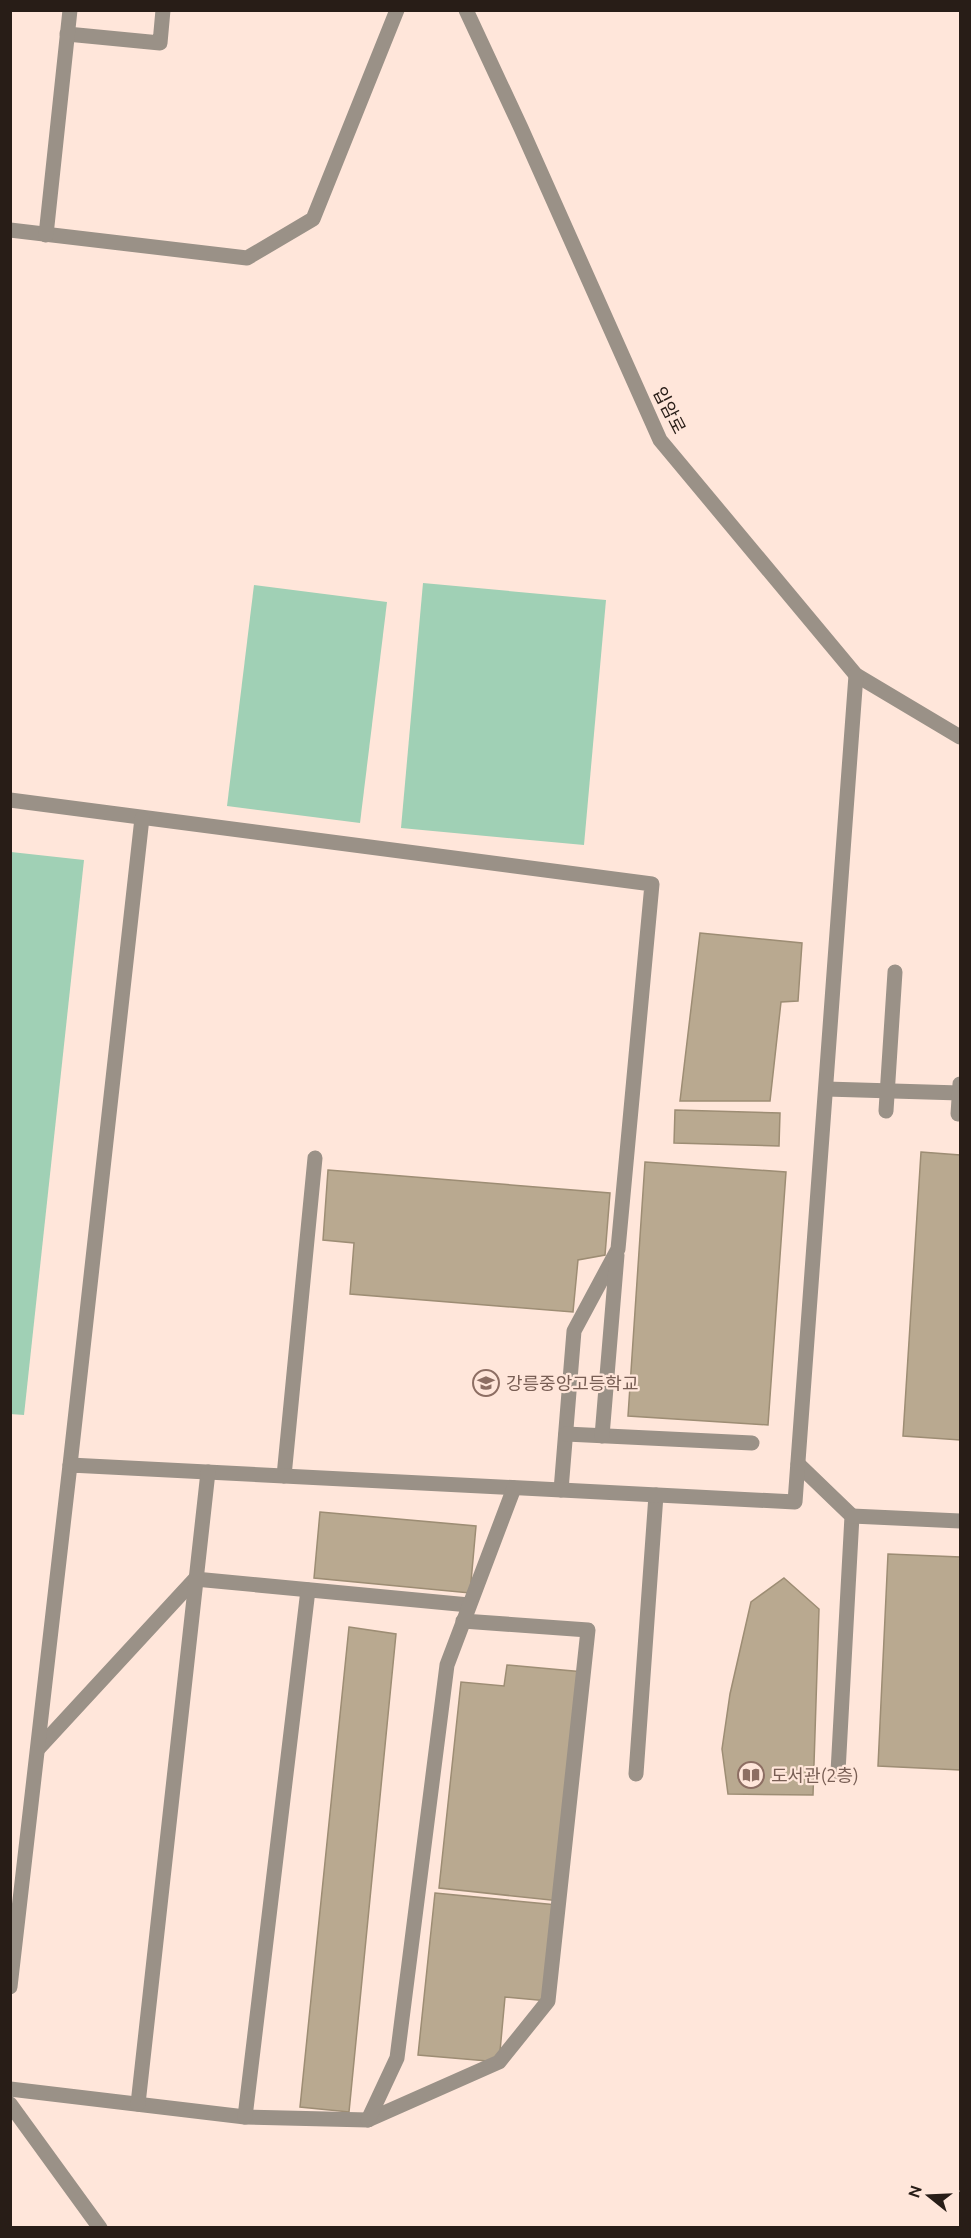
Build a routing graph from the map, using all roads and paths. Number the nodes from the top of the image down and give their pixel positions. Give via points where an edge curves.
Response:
1 (70, 10) edge
2 (163, 10) edge
3 (396, 10) edge
4 (466, 10) edge
5 (67, 34) junction
6 (10, 230) edge
7 (46, 235) junction
8 (856, 675) junction
9 (960, 737) edge
10 (10, 801) edge
11 (142, 818) junction
12 (895, 972) dead end
13 (826, 1089) junction
14 (960, 1089) edge
15 (888, 1090) junction
16 (886, 1111) dead end
17 (958, 1114) dead end
18 (315, 1158) dead end
19 (618, 1249) junction
20 (566, 1434) junction
21 (602, 1436) junction
22 (752, 1443) dead end
23 (798, 1464) junction
24 (70, 1465) junction
25 (208, 1472) junction
26 (284, 1476) junction
27 (513, 1488) junction
28 (561, 1490) junction
29 (656, 1495) junction
30 (852, 1516) junction
31 (960, 1521) edge
32 (195, 1579) junction
33 (308, 1590) junction
34 (470, 1605) junction
35 (463, 1621) junction
36 (38, 1749) junction
37 (838, 1772) dead end
38 (636, 1774) dead end
39 (10, 1987) edge
40 (10, 2089) edge
41 (10, 2104) edge
42 (138, 2104) junction
43 (245, 2117) junction
44 (368, 2120) junction
45 (100, 2228) edge

1 - 5 street
2 - 5 street via 160,44
3 - 7 street via 313,219 247,258
4 - 8 street, 입암로 via 660,440
5 - 7 street
6 - 7 street
8 - 9 street, 입암로
8 - 13 street
10 - 11 street
11 - 19 street via 652,884
11 - 24 street
12 - 15 street
13 - 15 street
13 - 23 street
14 - 15 street
14 - 17 street
15 - 16 street
18 - 26 street
19 - 20 street via 574,1331
19 - 21 street
20 - 21 street
20 - 28 street
21 - 22 street
23 - 29 street via 795,1502
23 - 30 street
24 - 25 street
24 - 36 street
25 - 26 street
25 - 32 street
26 - 27 street
27 - 28 street
27 - 34 street
28 - 29 street
29 - 38 street
30 - 31 street
30 - 37 street
32 - 33 street
32 - 36 street
32 - 42 street
33 - 34 street
33 - 43 street
34 - 35 street
35 - 44 street via 447,1665 397,2058
35 - 44 street via 588,1630 548,2001 499,2062
36 - 39 street
40 - 42 street
41 - 45 street
42 - 43 street
43 - 44 street

